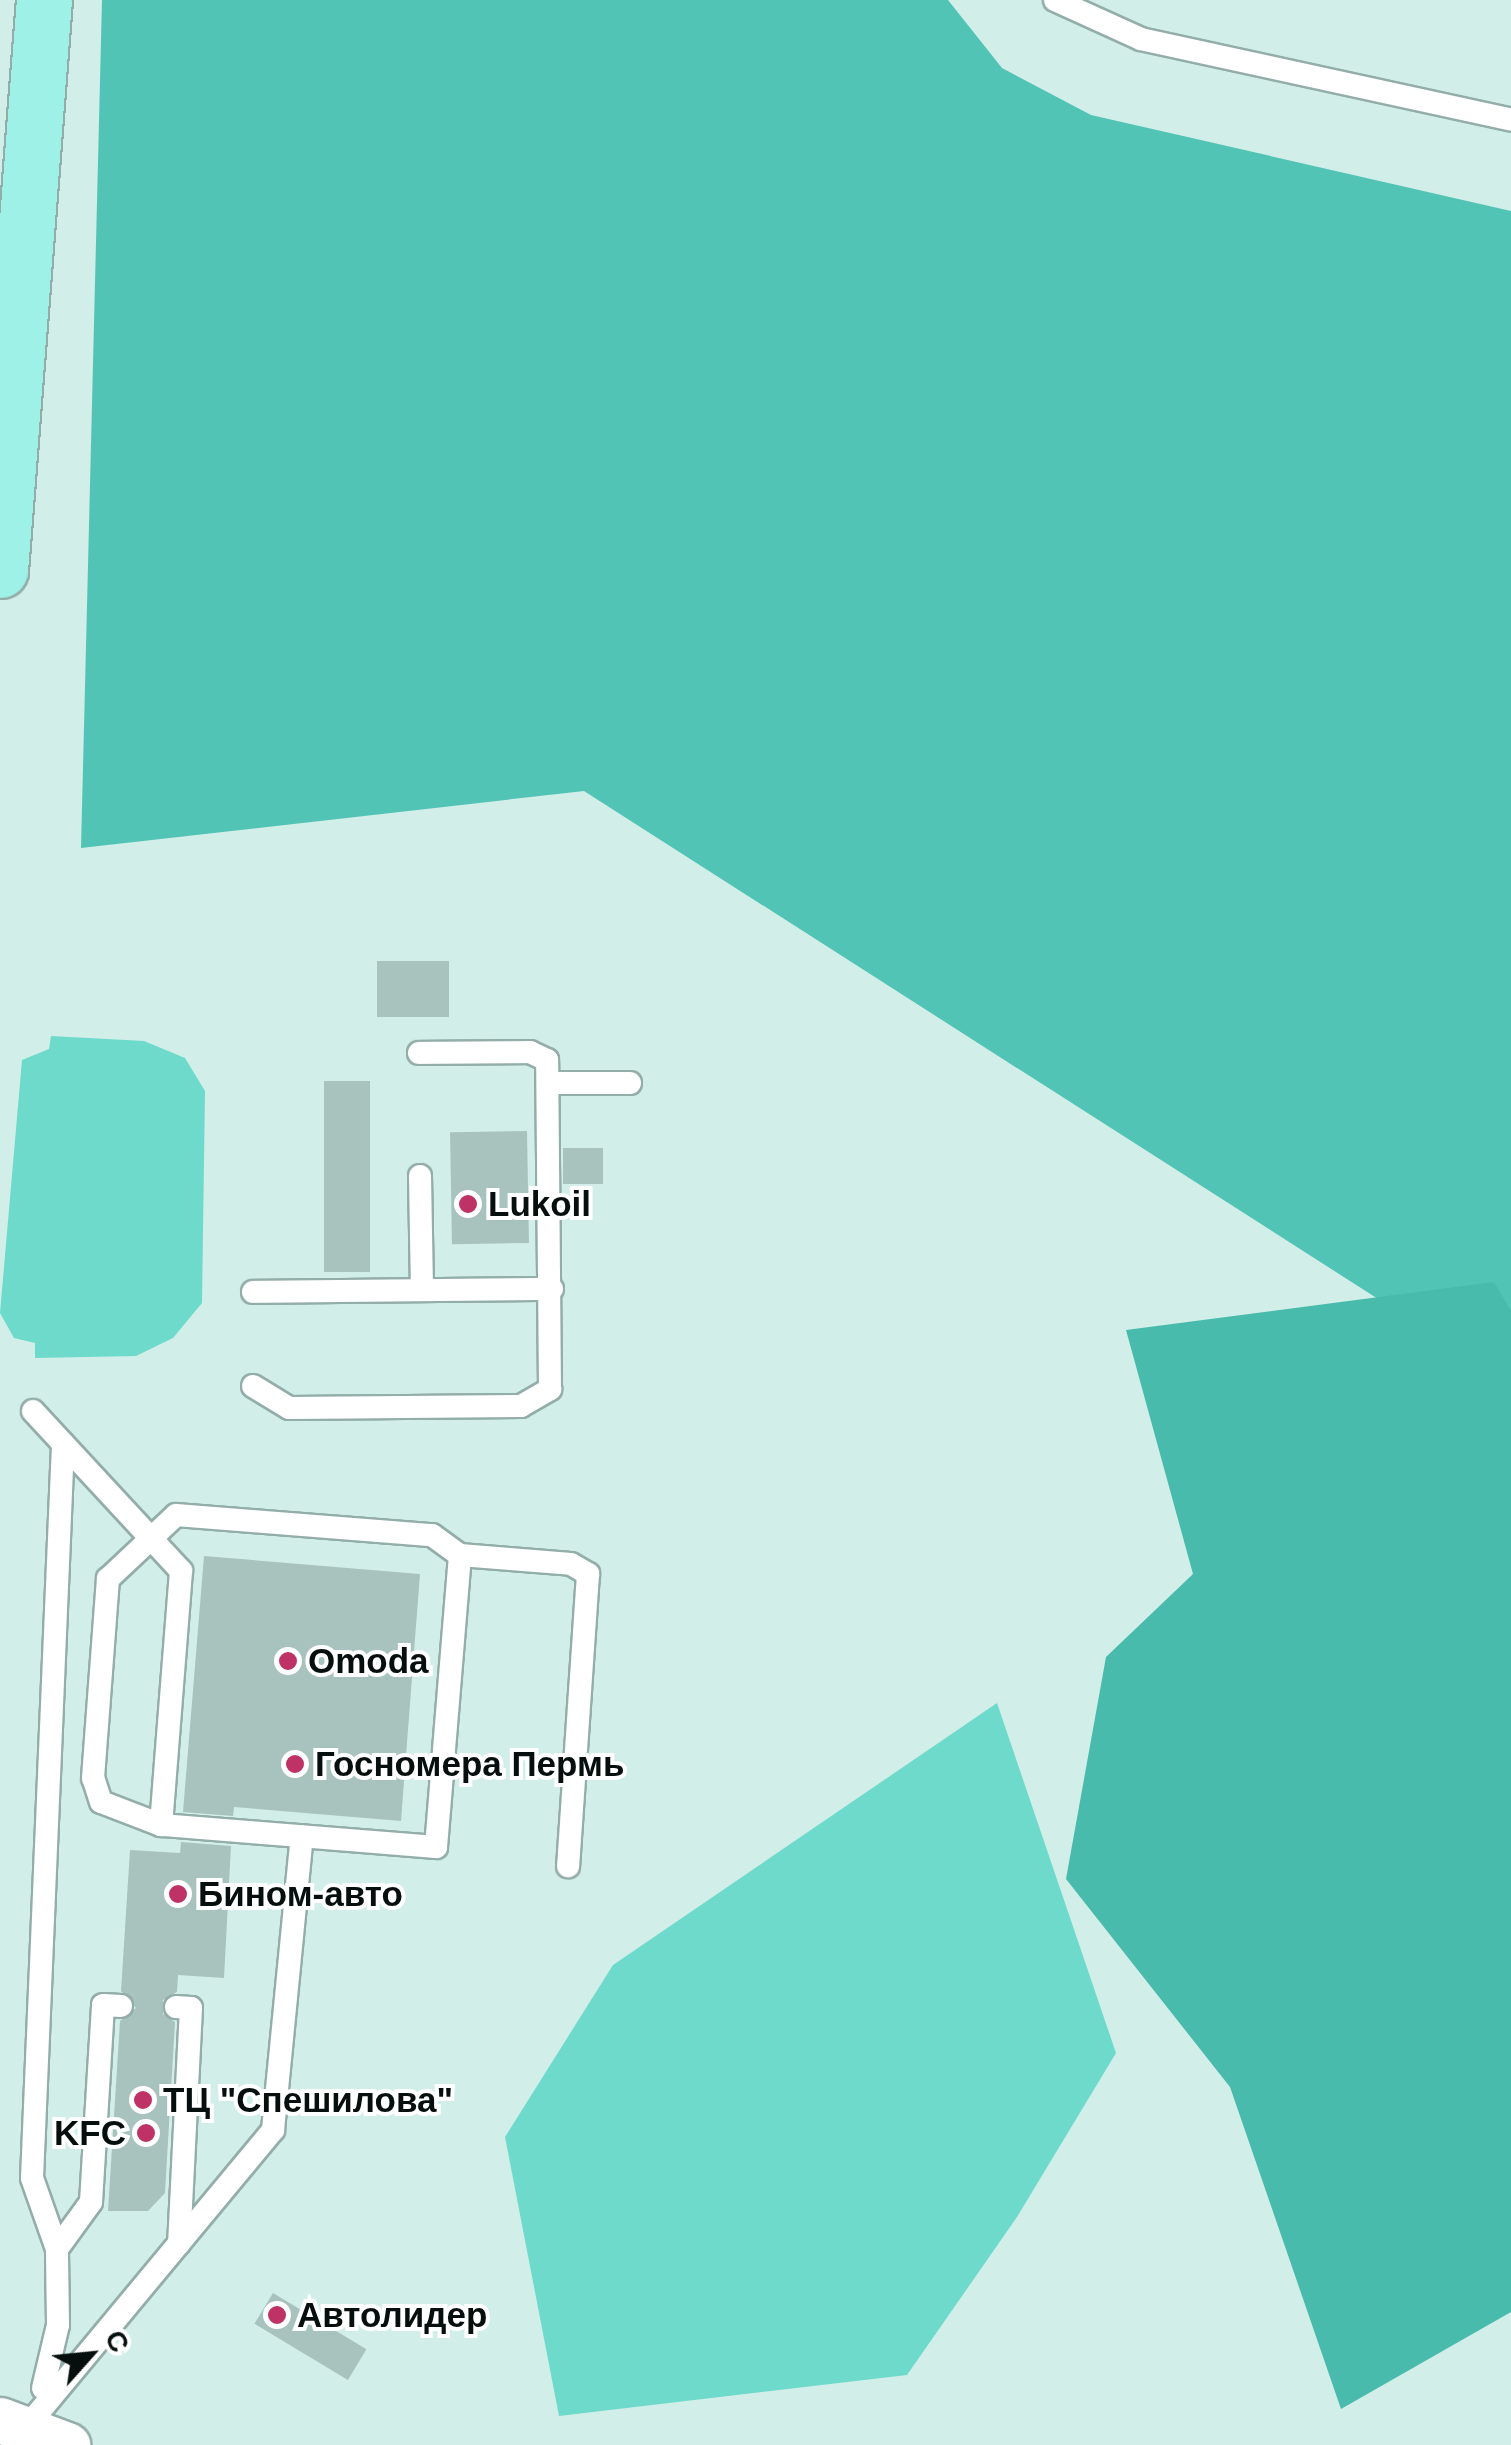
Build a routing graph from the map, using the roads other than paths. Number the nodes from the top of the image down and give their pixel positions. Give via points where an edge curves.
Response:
1 (44, 0) edge
2 (1056, 0) edge
3 (1511, 120) edge
4 (0, 570) edge
5 (419, 1053) dead end
6 (630, 1082) dead end
7 (550, 1083) junction
8 (420, 1176) dead end
9 (552, 1289) junction
10 (422, 1290) junction
11 (253, 1292) dead end
12 (253, 1386) dead end
13 (32, 1411) dead end
14 (63, 1444) junction
15 (150, 1537) junction
16 (460, 1555) junction
17 (161, 1825) junction
18 (302, 1836) junction
19 (568, 1866) dead end
20 (120, 2006) dead end
21 (176, 2007) dead end
22 (179, 2244) junction
23 (57, 2249) junction
24 (43, 2388) dead end
25 (7, 2424) edge
26 (67, 2445) edge

1 - 4 main road
2 - 3 lane via 1141,39
5 - 7 lane via 540,1054
6 - 7 lane
7 - 9 lane
8 - 10 lane
9 - 10 lane
9 - 12 lane via 550,1390 521,1406 289,1408
10 - 11 lane
13 - 14 lane
14 - 15 lane
14 - 23 lane via 32,2178
15 - 16 lane via 176,1515 432,1536
15 - 17 lane via 182,1571
15 - 17 lane via 108,1579 92,1778 101,1802
16 - 18 lane via 436,1847
16 - 19 lane via 571,1564 588,1574
17 - 18 lane
18 - 22 lane via 279,2116
20 - 23 lane via 104,2005 91,2202
21 - 22 lane via 192,2008
22 - 25 lane
23 - 24 lane via 58,2325
25 - 26 street

